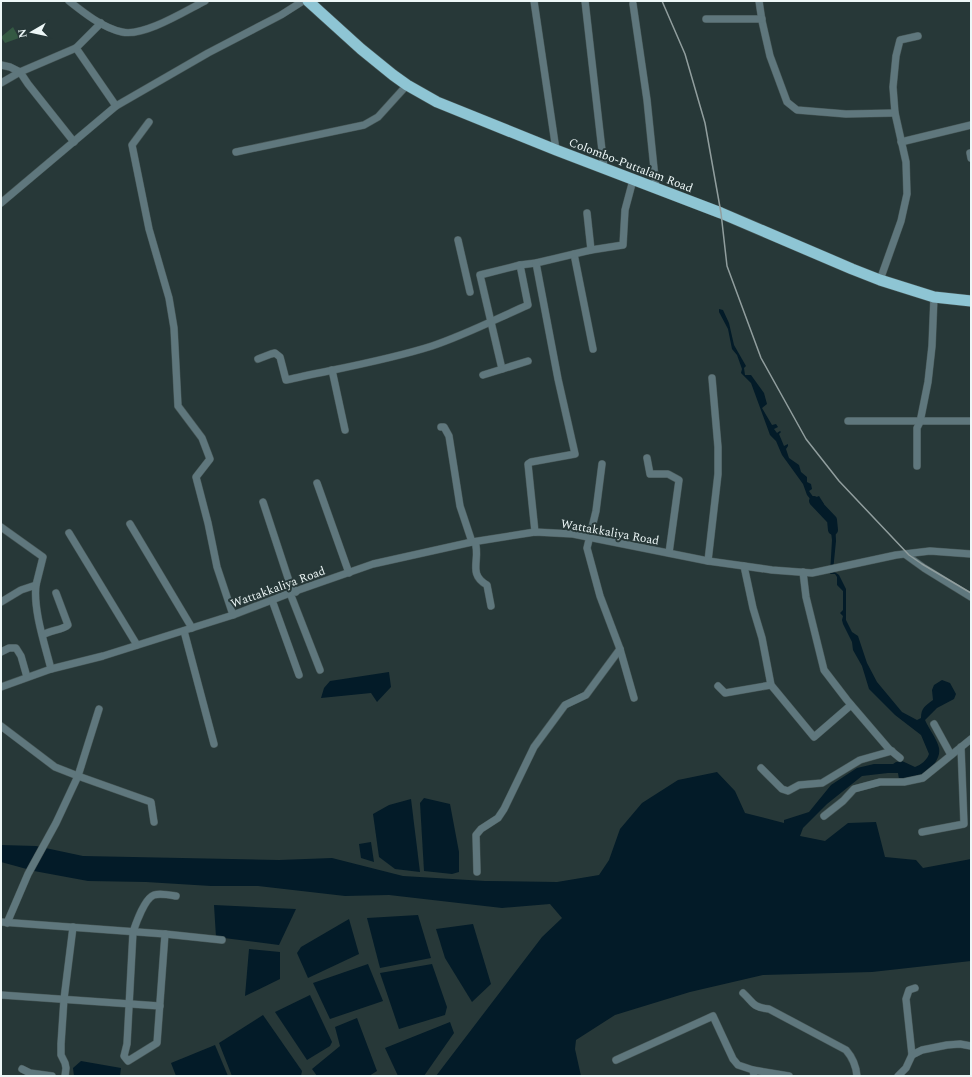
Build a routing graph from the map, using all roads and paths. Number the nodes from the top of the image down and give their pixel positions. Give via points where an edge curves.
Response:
1 (71, 1) edge
2 (205, 1) edge
3 (303, 1) edge
4 (308, 1) edge
5 (534, 1) edge
6 (585, 1) edge
7 (759, 1) edge
8 (633, 4) dead end
9 (706, 19) dead end
10 (762, 19) junction
11 (101, 23) junction
12 (918, 36) dead end
13 (76, 48) junction
14 (1, 65) edge
15 (20, 72) junction
16 (1, 83) edge
17 (407, 85) junction
18 (116, 106) junction
19 (895, 113) junction
20 (149, 122) dead end
21 (971, 125) edge
22 (74, 142) junction
23 (901, 142) junction
24 (556, 150) junction
25 (236, 152) dead end
26 (604, 168) junction
27 (633, 180) junction
28 (656, 188) junction
29 (1, 203) edge
30 (587, 212) dead end
31 (458, 240) dead end
32 (591, 250) junction
33 (574, 254) junction
34 (536, 263) junction
35 (520, 265) junction
36 (480, 275) junction
37 (467, 278) junction
38 (880, 280) junction
39 (470, 292) dead end
40 (934, 297) junction
41 (971, 301) edge
42 (491, 322) junction
43 (592, 349) dead end
44 (258, 359) dead end
45 (528, 361) dead end
46 (502, 369) junction
47 (332, 370) junction
48 (483, 375) dead end
49 (712, 378) dead end
50 (848, 421) dead end
51 (920, 422) junction
52 (971, 422) edge
53 (441, 427) dead end
54 (345, 430) dead end
55 (648, 458) dead end
56 (602, 464) dead end
57 (917, 466) dead end
58 (317, 483) dead end
59 (264, 502) dead end
60 (130, 524) dead end
61 (1, 527) edge
62 (535, 532) junction
63 (69, 533) dead end
64 (590, 538) junction
65 (474, 542) junction
66 (669, 553) junction
67 (971, 554) edge
68 (906, 555) junction
69 (708, 561) junction
70 (744, 566) junction
71 (803, 572) junction
72 (349, 573) junction
73 (36, 585) junction
74 (293, 592) junction
75 (56, 593) dead end
76 (971, 597) edge
77 (272, 600) junction
78 (1, 602) edge
79 (491, 606) dead end
80 (233, 615) junction
81 (192, 628) junction
82 (184, 631) junction
83 (43, 635) junction
84 (137, 645) junction
85 (620, 649) junction
86 (1, 652) edge
87 (51, 670) junction
88 (320, 670) dead end
89 (299, 675) dead end
90 (27, 677) junction
91 (772, 685) junction
92 (718, 686) dead end
93 (1, 687) edge
94 (634, 698) dead end
95 (851, 706) junction
96 (99, 708) dead end
97 (934, 724) dead end
98 (1, 726) edge
99 (971, 739) edge
100 (214, 744) dead end
101 (961, 746) junction
102 (891, 750) junction
103 (951, 755) junction
104 (900, 758) dead end
105 (761, 768) dead end
106 (78, 776) junction
107 (824, 816) dead end
108 (154, 822) dead end
109 (922, 832) dead end
110 (477, 872) dead end
111 (176, 896) dead end
112 (4, 922) edge
113 (73, 927) junction
114 (133, 932) junction
115 (165, 934) junction
116 (222, 940) dead end
117 (915, 988) dead end
118 (743, 993) dead end
119 (1, 995) edge
120 (64, 999) junction
121 (129, 1005) junction
122 (160, 1006) junction
123 (971, 1046) edge
124 (912, 1055) junction
125 (616, 1060) dead end
126 (22, 1069) dead end
127 (753, 1073) edge
128 (52, 1076) edge
129 (65, 1076) edge
130 (789, 1076) edge
131 (857, 1076) edge
132 (898, 1076) edge

1 - 11 street
2 - 11 street via 146,30 123,32
3 - 18 street
4 - 17 highway, Colombo-Puttalam Road via 361,49
5 - 24 street
6 - 26 street
7 - 10 street
8 - 28 street
9 - 10 street
10 - 19 street via 770,56 787,102 797,110 846,114
11 - 13 street
12 - 19 street via 900,40 893,87
13 - 15 street
13 - 18 street
14 - 15 street
15 - 16 street
15 - 22 street
17 - 24 highway, Colombo-Puttalam Road via 437,102
17 - 25 street via 378,117 364,125
18 - 22 street
19 - 23 street
20 - 80 street via 132,145 149,229 169,298 174,328 178,406 202,438 210,459 196,477 217,567
21 - 23 street
22 - 29 street
23 - 38 street via 906,162 907,194 901,221
24 - 26 highway, Colombo-Puttalam Road
26 - 27 highway, Colombo-Puttalam Road
27 - 28 highway, Colombo-Puttalam Road
27 - 32 street via 625,210 623,246
28 - 38 highway, Colombo-Puttalam Road
30 - 32 street
31 - 37 street
32 - 33 street
33 - 34 street
33 - 43 street
34 - 35 street
34 - 62 street via 575,454 528,464
35 - 36 street
35 - 42 street via 528,305
36 - 37 street
36 - 42 street
37 - 39 street
38 - 40 highway, Colombo-Puttalam Road
40 - 41 highway, Colombo-Puttalam Road
40 - 51 street via 928,382
42 - 46 street
42 - 47 street via 432,346
44 - 47 street via 271,354 280,357 286,380
45 - 46 street
46 - 48 street
47 - 54 street
49 - 69 street via 718,446
50 - 51 street
51 - 52 street
51 - 57 street via 917,428
53 - 65 street via 444,427 449,436 460,506
55 - 66 street via 650,474 668,474 679,480
56 - 64 street
58 - 72 street
59 - 74 street
60 - 81 street
61 - 73 street via 43,557
62 - 64 street, Wattakkaliya Road via 573,534
62 - 65 street, Wattakkaliya Road
63 - 84 street
64 - 66 street, Wattakkaliya Road
64 - 85 street via 587,548 600,596
65 - 72 street, Wattakkaliya Road via 373,564
65 - 79 street via 477,546 478,579 487,585
66 - 69 street, Wattakkaliya Road
67 - 68 street, Wattakkaliya Road via 930,551
68 - 71 street, Wattakkaliya Road via 812,573
68 - 76 street
69 - 70 street, Wattakkaliya Road
70 - 71 street, Wattakkaliya Road
70 - 91 street
71 - 95 street via 806,596 824,670
72 - 74 street, Wattakkaliya Road
73 - 78 street via 21,590
73 - 83 street via 36,609
74 - 77 street, Wattakkaliya Road
74 - 88 street
75 - 83 street via 68,626
77 - 80 street, Wattakkaliya Road
77 - 89 street
80 - 81 street, Wattakkaliya Road
81 - 82 street, Wattakkaliya Road
82 - 84 street, Wattakkaliya Road
82 - 100 street
83 - 87 street
84 - 87 street, Wattakkaliya Road
85 - 94 street
85 - 110 street via 586,695 565,705 534,747 498,818 476,835
86 - 90 street via 16,648
87 - 90 street, Wattakkaliya Road
90 - 93 street, Wattakkaliya Road
91 - 92 street via 725,693
91 - 95 street via 814,737
95 - 102 street
96 - 106 street
97 - 103 street
98 - 106 street via 55,767
99 - 101 street
101 - 103 street
101 - 109 street via 964,824
102 - 104 street
102 - 105 street via 860,760 822,783 799,785 788,791 782,789
103 - 107 street via 923,778 904,782 880,782 854,789
106 - 108 street via 151,802
106 - 112 street
111 - 114 street via 156,894 150,897
112 - 113 street
113 - 114 street
113 - 120 street
114 - 115 street
114 - 121 street
115 - 116 street
115 - 122 street
117 - 124 street via 909,990 906,998
118 - 131 street via 759,1008 769,1009 846,1050 856,1065
119 - 120 street
120 - 121 street
120 - 129 street via 61,1055 65,1063
121 - 122 street
121 - 122 street via 124,1056 128,1061 157,1043
123 - 124 street via 947,1045 922,1050
124 - 132 street via 906,1068
125 - 127 street via 713,1016 733,1059 738,1065
126 - 128 street via 30,1073
127 - 130 street

